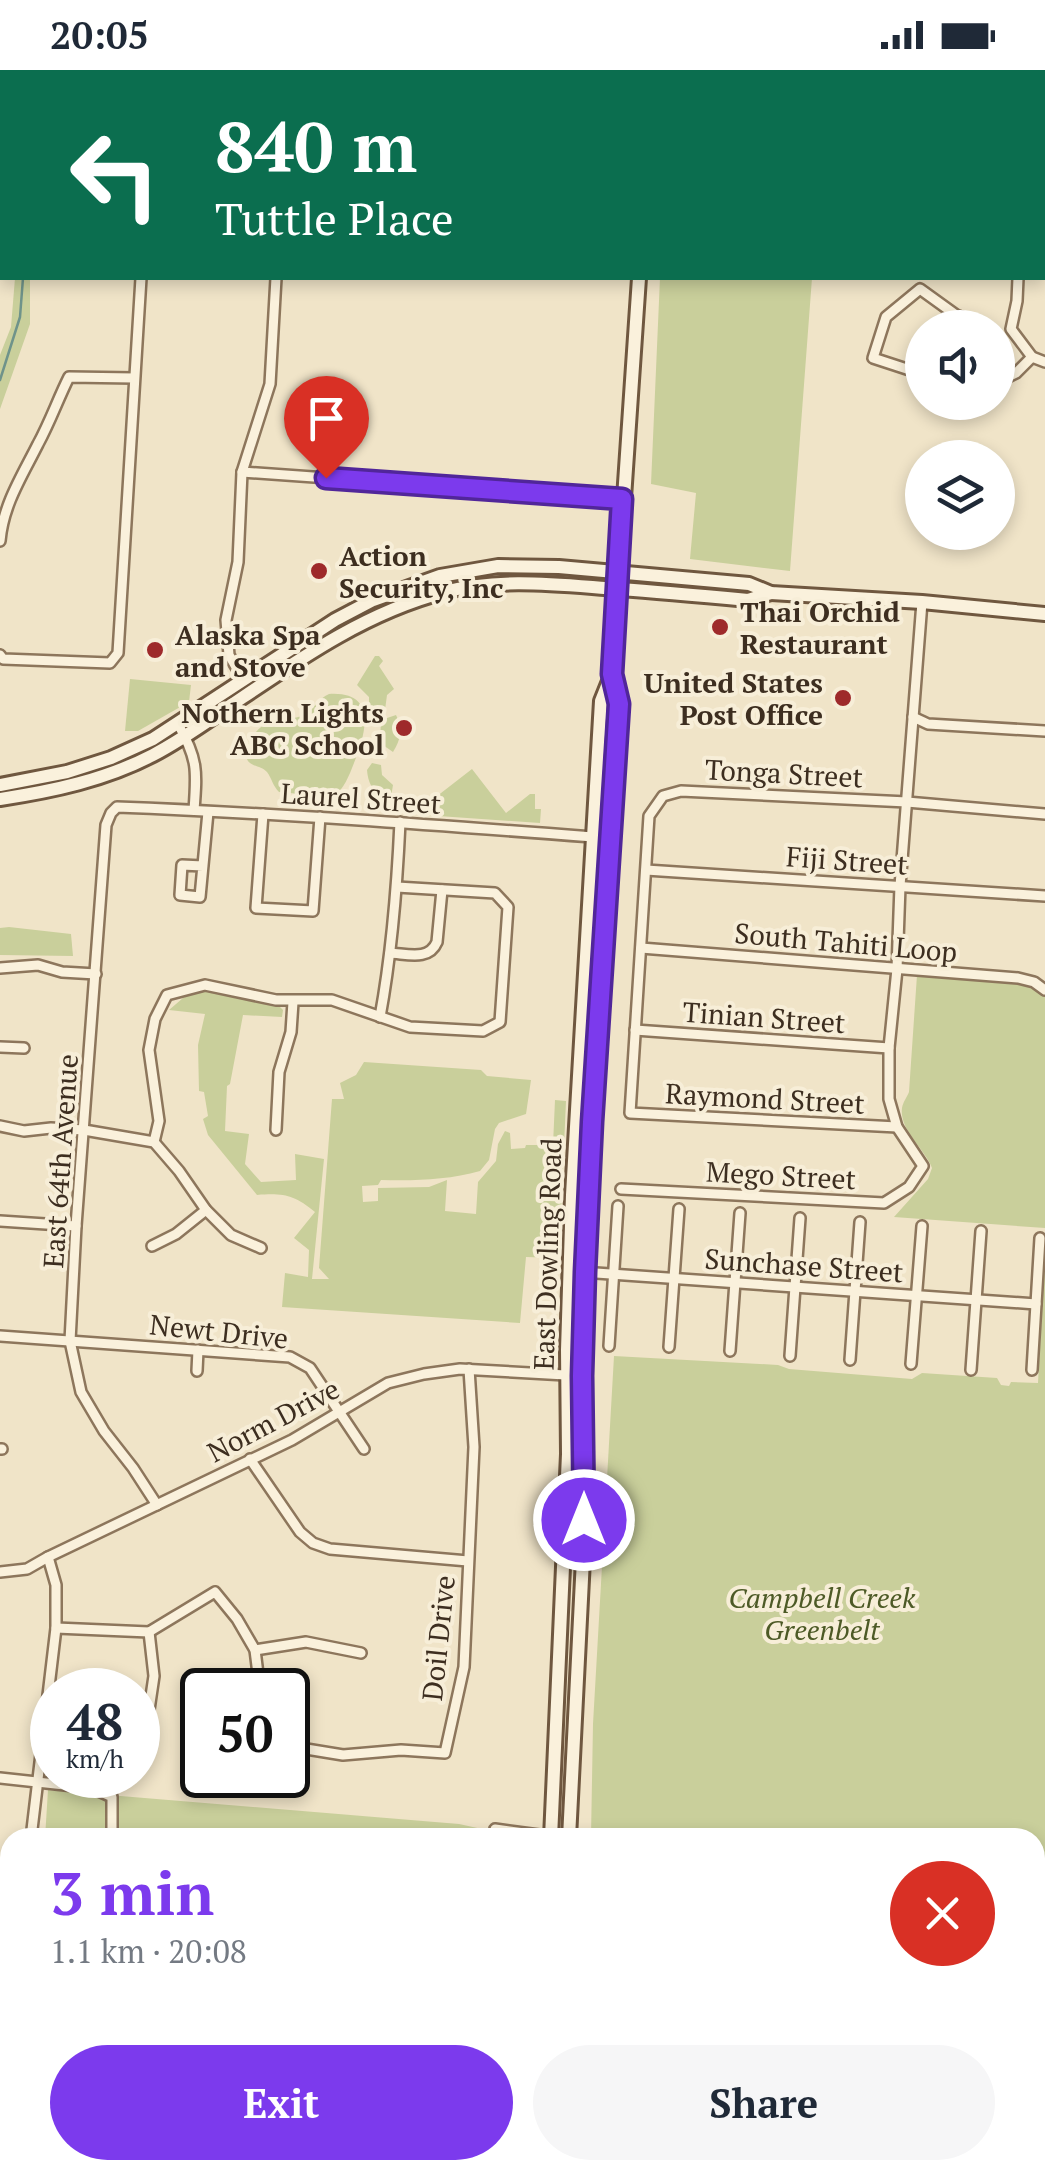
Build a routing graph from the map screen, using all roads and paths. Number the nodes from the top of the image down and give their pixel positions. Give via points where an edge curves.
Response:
1 (141, 280) edge
2 (276, 280) edge
3 (639, 280) edge
4 (915, 280) edge
5 (1018, 280) edge
6 (920, 290) junction
7 (949, 310) edge
8 (1015, 310) edge
9 (1015, 335) edge
10 (1032, 358) junction
11 (1045, 362) edge
12 (905, 369) edge
13 (1015, 374) edge
14 (134, 378) junction
15 (242, 472) junction
16 (622, 499) junction
17 (0, 541) edge
18 (619, 572) junction
19 (618, 589) junction
20 (770, 593) junction
21 (922, 602) junction
22 (1045, 614) edge
23 (0, 655) edge
24 (612, 674) junction
25 (244, 679) junction
26 (223, 711) junction
27 (913, 717) junction
28 (182, 731) junction
29 (1045, 731) edge
30 (0, 785) edge
31 (0, 799) edge
32 (907, 802) junction
33 (125, 808) joint
34 (194, 810) junction
35 (208, 812) junction
36 (263, 814) junction
37 (1045, 814) edge
38 (320, 817) junction
39 (400, 822) junction
40 (593, 838) junction
41 (203, 866) dead end
42 (646, 870) junction
43 (900, 886) junction
44 (397, 887) junction
45 (442, 890) junction
46 (1045, 896) edge
47 (640, 948) junction
48 (390, 953) junction
49 (602, 959) junction
50 (0, 968) edge
51 (897, 969) junction
52 (96, 974) junction
53 (1045, 990) edge
54 (293, 1002) junction
55 (380, 1017) junction
56 (636, 1030) junction
57 (0, 1047) edge
58 (24, 1048) dead end
59 (889, 1048) junction
60 (630, 1113) joint
61 (0, 1126) edge
62 (898, 1128) junction
63 (84, 1130) junction
64 (276, 1130) dead end
65 (154, 1142) junction
66 (621, 1189) dead end
67 (618, 1206) dead end
68 (678, 1209) dead end
69 (206, 1210) junction
70 (740, 1213) dead end
71 (800, 1218) dead end
72 (0, 1221) edge
73 (15, 1222) junction
74 (860, 1222) dead end
75 (76, 1226) junction
76 (922, 1226) dead end
77 (981, 1230) dead end
78 (14, 1235) dead end
79 (1040, 1238) dead end
80 (152, 1246) dead end
81 (261, 1248) dead end
82 (569, 1272) junction
83 (585, 1272) junction
84 (614, 1274) junction
85 (672, 1279) junction
86 (734, 1282) junction
87 (794, 1287) junction
88 (855, 1291) junction
89 (916, 1296) junction
90 (976, 1300) junction
91 (1036, 1304) junction
92 (0, 1336) edge
93 (70, 1341) junction
94 (610, 1346) dead end
95 (669, 1348) dead end
96 (198, 1350) junction
97 (730, 1351) dead end
98 (790, 1356) dead end
99 (850, 1360) dead end
100 (911, 1364) dead end
101 (469, 1369) junction
102 (971, 1370) dead end
103 (1032, 1370) dead end
104 (197, 1371) dead end
105 (567, 1375) junction
106 (582, 1376) junction
107 (340, 1412) junction
108 (364, 1450) dead end
109 (250, 1459) junction
110 (156, 1505) junction
111 (48, 1556) junction
112 (468, 1561) junction
113 (0, 1572) edge
114 (56, 1628) junction
115 (149, 1632) junction
116 (254, 1650) junction
117 (361, 1653) dead end
118 (51, 1668) edge
119 (153, 1668) edge
120 (257, 1668) edge
121 (310, 1750) edge
122 (0, 1778) edge
123 (30, 1780) edge
124 (36, 1798) edge
125 (112, 1798) edge
126 (33, 1828) edge
127 (112, 1828) edge
128 (559, 1828) edge
129 (560, 1828) edge

1 - 14 street
2 - 15 street via 270,384
3 - 16 main road, East Dowling Road
4 - 6 street
5 - 8 street
6 - 7 street
6 - 12 street via 886,317 872,358
9 - 10 street
10 - 11 street
10 - 13 street
14 - 17 street via 69,377 8,501
14 - 23 street via 118,653 110,663
15 - 16 street
15 - 25 street via 238,562 226,620 229,655
16 - 18 main road, East Dowling Road
18 - 19 main road, East Dowling Road
18 - 20 main road via 749,584
18 - 25 main road via 498,566 440,576 373,600
19 - 20 main road via 748,600
19 - 24 main road, East Dowling Road
19 - 26 main road via 474,585 412,602 341,633
20 - 21 main road
21 - 22 main road
21 - 27 street
24 - 40 main road, East Dowling Road via 601,701
24 - 49 main road, East Dowling Road via 619,704
25 - 26 main road
25 - 28 main road
26 - 28 main road
27 - 29 street via 928,724
27 - 32 street
28 - 30 main road via 67,772
28 - 31 main road via 154,755 101,777
28 - 34 street via 197,775
32 - 37 street, Tonga Street
32 - 42 street, Tonga Street via 681,791 663,796 649,816
32 - 43 street
33 - 34 street, Laurel Street
33 - 52 street, East 64th Avenue via 111,813 106,825
34 - 35 street, Laurel Street
35 - 36 street, Laurel Street
35 - 41 street
36 - 38 street, Laurel Street
36 - 38 street via 256,908 314,911
38 - 39 street, Laurel Street
39 - 40 street, Laurel Street
39 - 44 street
40 - 49 street via 602,852 596,941
40 - 82 main road, East Dowling Road
42 - 43 street, Fiji Street
42 - 47 street, Tonga Street
43 - 46 street, Fiji Street
43 - 51 street
44 - 45 street
44 - 48 street
45 - 48 street via 434,949 426,956
45 - 55 street via 495,893 508,907 500,1022 483,1031 410,1027
47 - 51 street, South Tahiti Loop
47 - 56 street, Tonga Street
48 - 55 street
49 - 83 main road, East Dowling Road
50 - 52 street via 38,964
51 - 53 street, South Tahiti Loop via 1018,978
51 - 59 street
52 - 63 street, East 64th Avenue
54 - 55 street via 332,1000
54 - 64 street
54 - 65 street via 205,986 164,991 149,1050 159,1121
56 - 59 street, Tinian Street
56 - 60 street, Tonga Street
57 - 58 street
59 - 62 street via 889,1099
60 - 62 street, Raymond Street
61 - 63 street
62 - 66 street, Mego Street via 923,1166 884,1204
63 - 65 street
63 - 75 street, East 64th Avenue
65 - 69 street
67 - 84 street
68 - 85 street
69 - 80 street
69 - 81 street via 231,1236
70 - 86 street
71 - 87 street
72 - 73 street
73 - 75 street
73 - 78 street
74 - 88 street
75 - 93 street, East 64th Avenue
76 - 89 street
77 - 90 street
79 - 91 street
82 - 83 street, Sunchase Street
82 - 105 main road, East Dowling Road
83 - 84 street, Sunchase Street
83 - 106 main road, East Dowling Road
84 - 85 street, Sunchase Street
84 - 94 street
85 - 86 street, Sunchase Street
85 - 95 street
86 - 87 street, Sunchase Street
86 - 97 street
87 - 88 street, Sunchase Street
87 - 98 street
88 - 89 street, Sunchase Street
88 - 99 street
89 - 90 street, Sunchase Street
89 - 100 street
90 - 91 street, Sunchase Street
90 - 102 street
91 - 103 street
92 - 93 street, Newt Drive
93 - 96 street, Newt Drive
93 - 110 street, East 64th Avenue via 81,1392
96 - 104 street
96 - 107 street, Newt Drive via 290,1356 310,1368
101 - 105 street, Norm Drive
101 - 107 street, Norm Drive via 388,1383
101 - 112 street, Doil Drive via 474,1448
105 - 106 street, Norm Drive
105 - 128 main road, East Dowling Road
106 - 129 main road, East Dowling Road via 583,1559
107 - 108 street, Newt Drive
107 - 109 street, Norm Drive
109 - 110 street, Norm Drive
109 - 112 street via 314,1543
110 - 111 street, Norm Drive
111 - 113 street, Norm Drive via 27,1570
111 - 114 street
112 - 121 street, Doil Drive via 464,1667 445,1753
114 - 115 street
114 - 118 street
115 - 116 street via 214,1592
115 - 119 street
116 - 117 street via 306,1642
116 - 120 street
122 - 123 street
124 - 126 street
125 - 127 street

